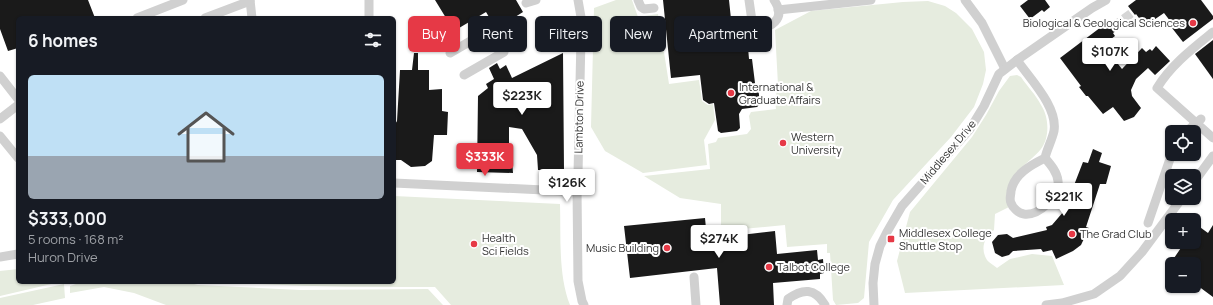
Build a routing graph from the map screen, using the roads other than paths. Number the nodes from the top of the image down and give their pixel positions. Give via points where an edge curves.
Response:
1 (183, 0) edge
2 (369, 0) edge
3 (536, 0) edge
4 (580, 0) edge
5 (638, 0) edge
6 (749, 0) edge
7 (774, 0) edge
8 (871, 0) edge
9 (964, 0) edge
10 (1106, 0) edge
11 (250, 1) edge
12 (526, 4) dead end
13 (654, 8) dead end
14 (778, 10) junction
15 (142, 16) edge
16 (210, 16) edge
17 (252, 16) edge
18 (369, 16) edge
19 (1213, 32) edge
20 (468, 43) edge
21 (504, 52) dead end
22 (450, 53) dead end
23 (1017, 60) junction
24 (1005, 69) junction
25 (464, 74) dead end
26 (0, 76) edge
27 (16, 96) edge
28 (16, 107) edge
29 (0, 119) edge
30 (1198, 121) junction
31 (1194, 125) edge
32 (0, 136) edge
33 (1213, 138) edge
34 (16, 156) edge
35 (1213, 156) edge
36 (1045, 158) junction
37 (1169, 161) edge
38 (1201, 172) edge
39 (396, 183) edge
40 (577, 189) junction
41 (1177, 205) edge
42 (1148, 223) dead end
43 (16, 254) edge
44 (0, 257) edge
45 (694, 277) dead end
46 (584, 305) edge
47 (696, 305) edge
48 (787, 305) edge
49 (825, 305) edge
50 (874, 305) edge
51 (1046, 305) edge

1 - 15 street
2 - 18 street
3 - 12 street
4 - 40 street, Lambton Drive
5 - 13 street via 644,9
6 - 14 street via 753,28 770,25 776,20
7 - 14 street
8 - 14 street
9 - 24 street via 982,23
10 - 23 street, Middlesex Drive
11 - 16 street
11 - 17 street
19 - 30 street via 1165,75 1157,88
20 - 22 street
21 - 25 street
23 - 24 street, Middlesex Drive
23 - 36 street via 1049,104 1054,117 1054,131
24 - 50 street, Middlesex Drive via 999,74 970,129 902,206 887,232 880,246 876,264 873,283
26 - 27 street
28 - 29 street
30 - 31 street
30 - 33 street
32 - 34 street
35 - 38 street
36 - 36 street via 1029,166 1012,183 1010,200 1017,211 1024,214 1040,210 1051,202 1056,193 1058,176
37 - 42 street
39 - 40 street
40 - 46 street, Lambton Drive via 578,281
41 - 51 street via 1142,252 1120,276 1094,294
43 - 44 street
45 - 47 street
48 - 49 street via 788,298 797,292 813,292

